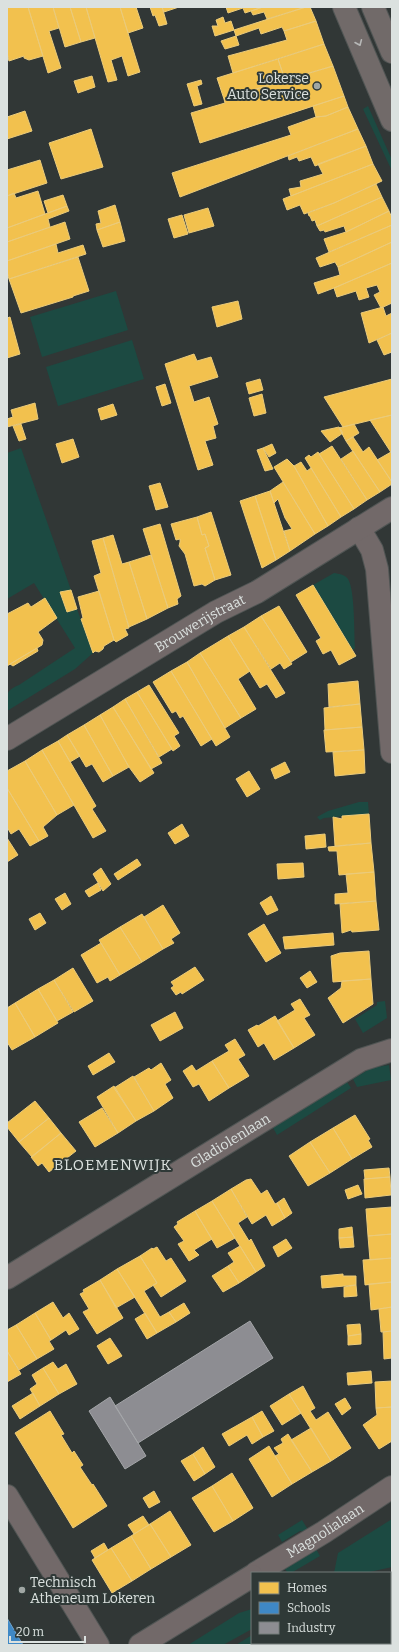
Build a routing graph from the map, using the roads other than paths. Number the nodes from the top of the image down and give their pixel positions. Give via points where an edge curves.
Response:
1 (344, 7) edge
2 (373, 7) edge
3 (392, 52) edge
4 (392, 120) edge
5 (392, 508) edge
6 (359, 528) junction
7 (7, 739) edge
8 (392, 752) edge
9 (392, 1050) edge
10 (7, 1278) edge
11 (392, 1487) edge
12 (7, 1496) edge
13 (258, 1572) edge
14 (251, 1577) edge
15 (98, 1645) edge
16 (140, 1645) edge

1 -> 4 main road
2 - 3 main road
5 - 6 street, Brouwerijstraat
6 - 7 street, Brouwerijstraat via 258,592 216,612
6 - 8 street via 372,550 377,569
9 - 10 street, Gladiolenlaan via 361,1060
11 - 13 street, Magnolialaan
12 - 15 street
14 - 16 street

